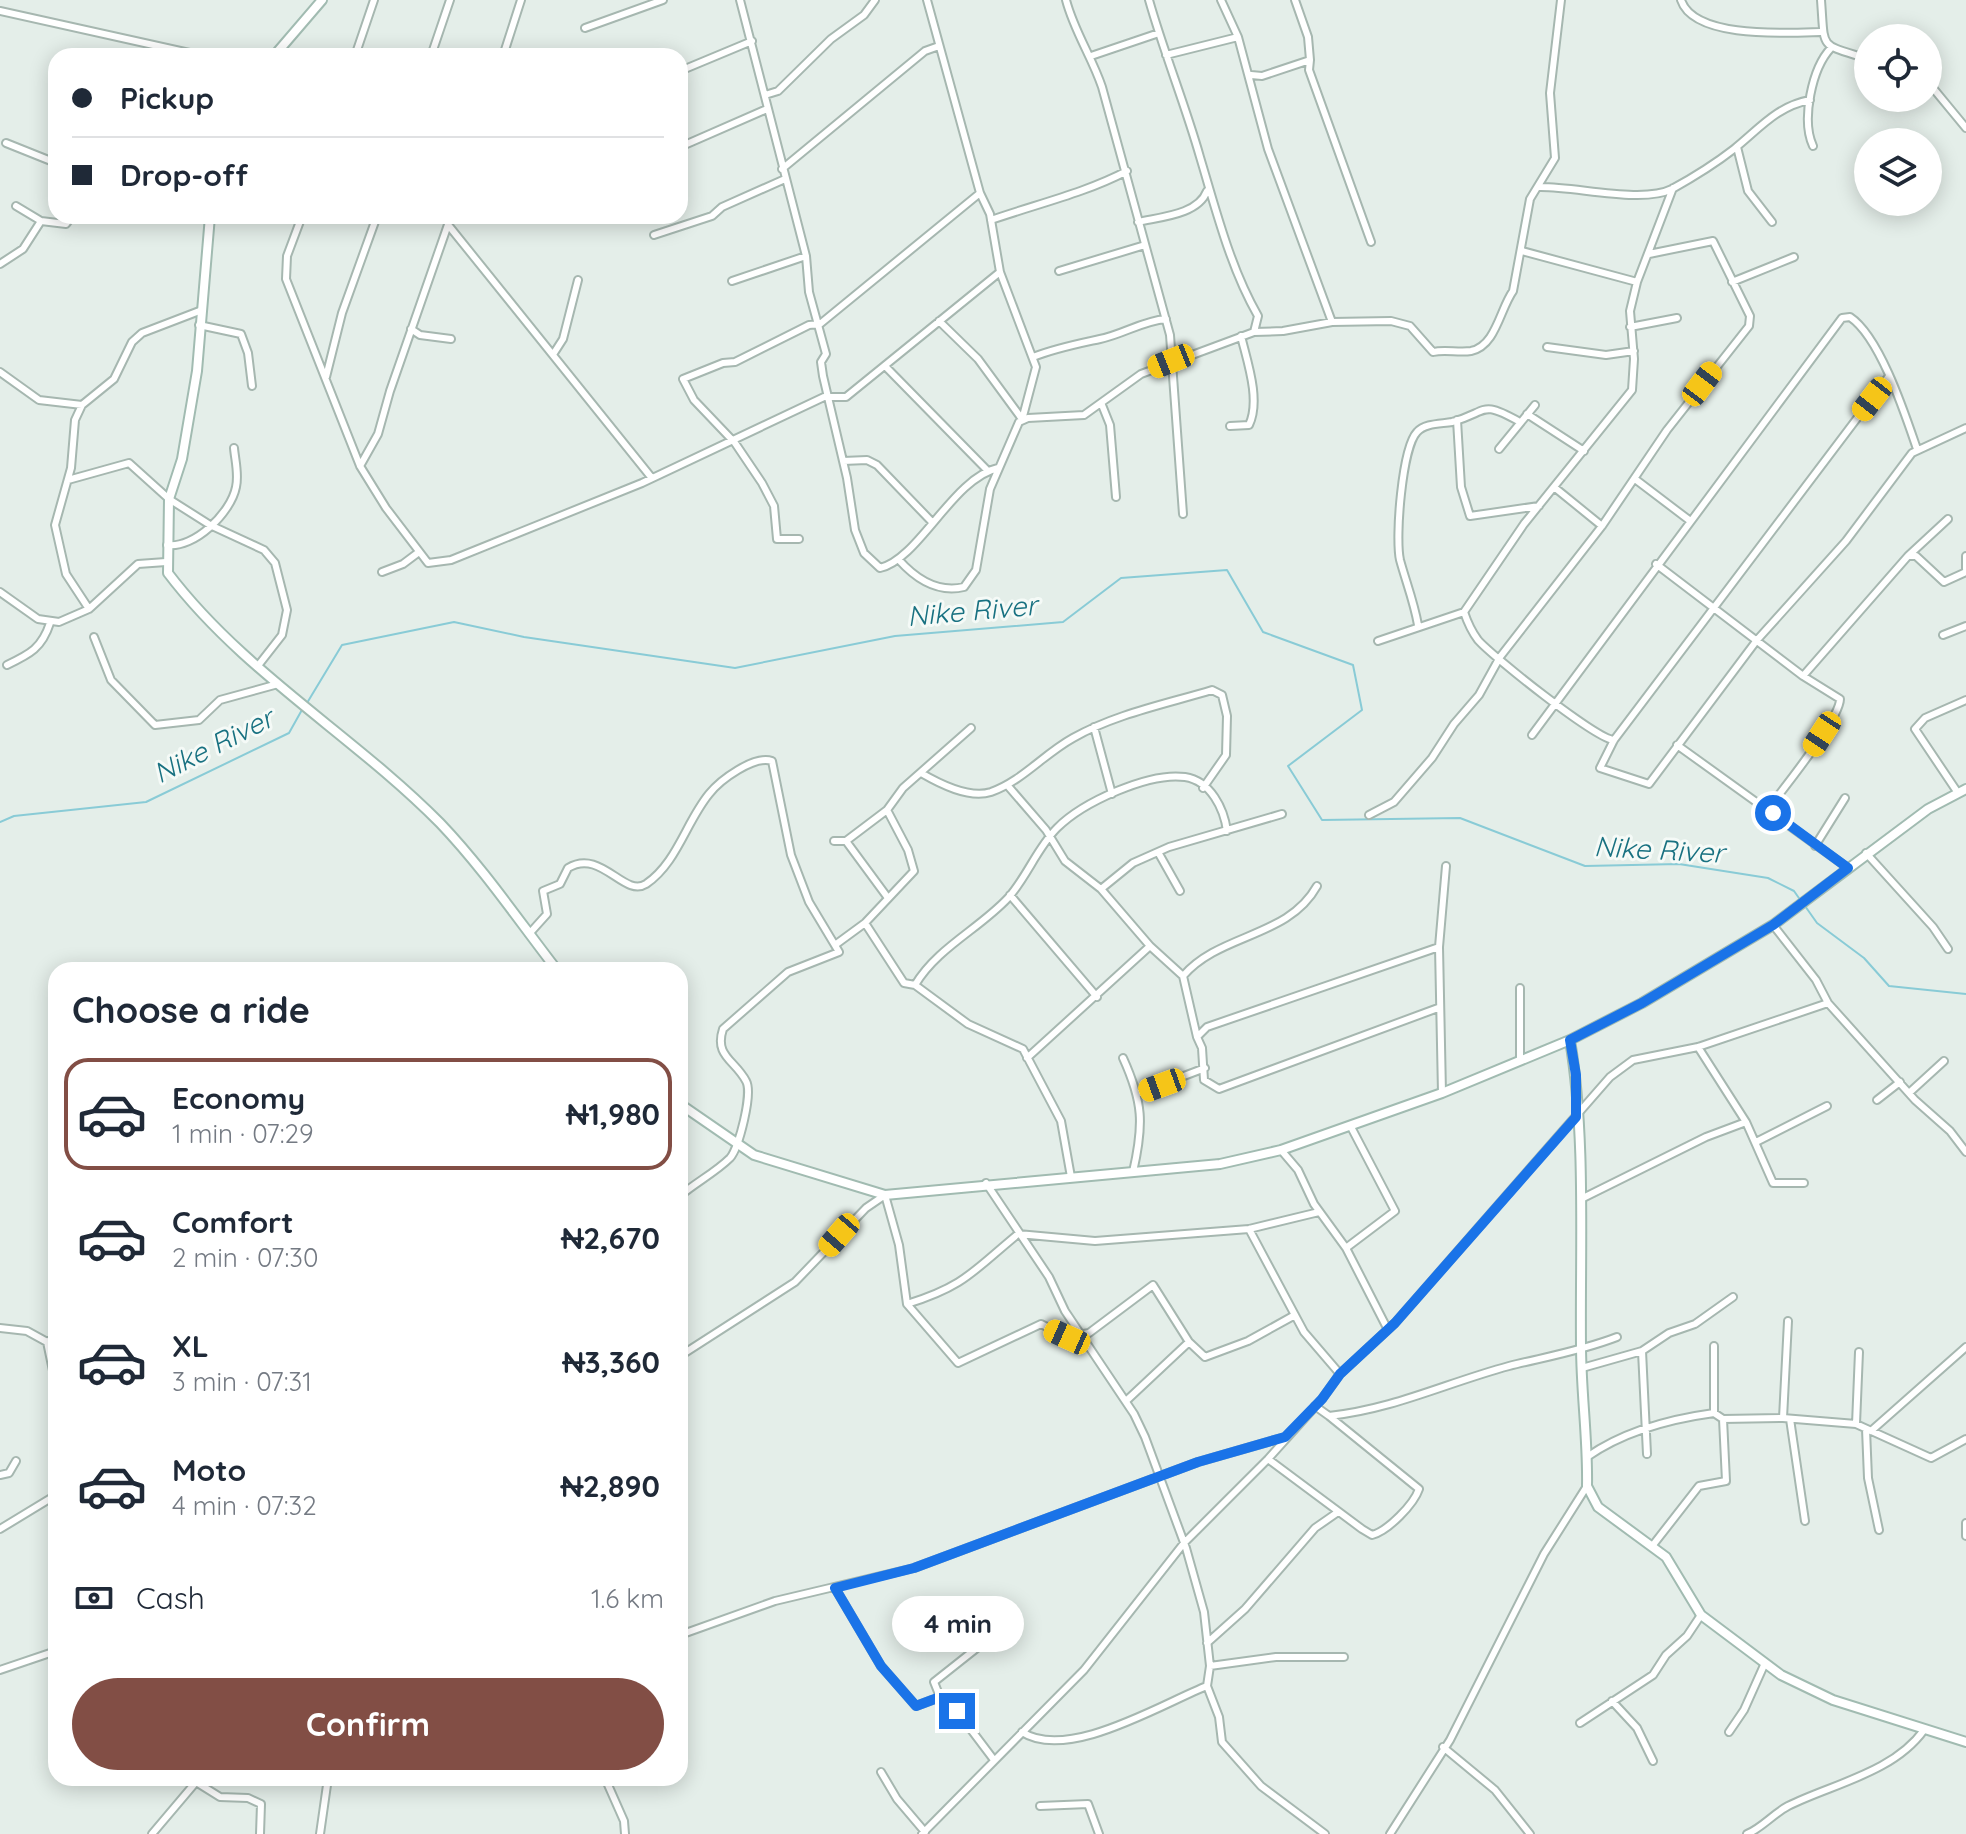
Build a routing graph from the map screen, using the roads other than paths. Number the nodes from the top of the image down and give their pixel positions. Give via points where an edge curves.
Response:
1 (322, 0) edge
2 (374, 0) edge
3 (450, 0) edge
4 (521, 0) edge
5 (663, 0) edge
6 (740, 0) edge
7 (875, 0) edge
8 (927, 0) edge
9 (1066, 0) edge
10 (1149, 0) edge
11 (1221, 0) edge
12 (1295, 0) edge
13 (1561, 0) edge
14 (1681, 0) edge
15 (1821, 0) edge
16 (0, 11) edge
17 (585, 28) dead end
18 (1820, 32) junction
19 (1159, 33) junction
20 (1238, 37) junction
21 (752, 41) junction
22 (939, 46) junction
23 (167, 48) edge
24 (281, 48) edge
25 (358, 48) edge
26 (434, 48) edge
27 (506, 48) edge
28 (1831, 48) junction
29 (1166, 55) junction
30 (1854, 55) edge
31 (1091, 56) junction
32 (1310, 60) junction
33 (688, 68) edge
34 (1251, 75) junction
35 (765, 95) junction
36 (1942, 99) edge
37 (1810, 100) junction
38 (767, 109) junction
39 (1966, 128) edge
40 (6, 143) dead end
41 (688, 144) edge
42 (1813, 146) dead end
43 (1737, 147) junction
44 (48, 160) edge
45 (782, 169) junction
46 (1127, 171) junction
47 (785, 179) junction
48 (1539, 187) junction
49 (1673, 188) junction
50 (1207, 191) junction
51 (980, 193) junction
52 (16, 206) dead end
53 (991, 220) junction
54 (41, 221) junction
55 (48, 222) edge
56 (1138, 222) junction
57 (1772, 222) dead end
58 (209, 224) edge
59 (299, 224) edge
60 (374, 224) edge
61 (688, 224) edge
62 (688, 224) edge
63 (449, 226) joint
64 (654, 235) dead end
65 (1371, 242) dead end
66 (1145, 245) junction
67 (1522, 251) junction
68 (1649, 254) junction
69 (806, 256) junction
70 (1794, 257) dead end
71 (0, 264) edge
72 (1059, 271) dead end
73 (1000, 272) junction
74 (578, 280) dead end
75 (732, 281) dead end
76 (1637, 282) junction
77 (1732, 282) junction
78 (202, 310) junction
79 (1677, 318) dead end
80 (1166, 319) junction
81 (939, 321) junction
82 (1332, 322) junction
83 (820, 324) junction
84 (199, 325) junction
85 (1630, 327) junction
86 (411, 329) junction
87 (1254, 332) junction
88 (1241, 336) junction
89 (451, 339) dead end
90 (1547, 347) dead end
91 (1634, 351) junction
92 (554, 353) junction
93 (1033, 357) junction
94 (1171, 361) junction
95 (885, 366) junction
96 (0, 372) edge
97 (1889, 376) junction
98 (326, 377) junction
99 (252, 386) dead end
100 (829, 397) junction
101 (82, 405) junction
102 (1102, 405) junction
103 (1535, 405) dead end
104 (1527, 414) junction
105 (1022, 420) junction
106 (1457, 420) junction
107 (1520, 422) junction
108 (1230, 426) dead end
109 (1966, 428) edge
110 (732, 440) junction
111 (234, 448) dead end
112 (1499, 449) dead end
113 (1917, 449) junction
114 (1584, 451) junction
115 (843, 461) junction
116 (360, 466) junction
117 (998, 468) junction
118 (987, 470) junction
119 (651, 477) junction
120 (1635, 479) junction
121 (68, 480) junction
122 (1554, 487) junction
123 (1116, 497) dead end
124 (169, 499) junction
125 (1539, 506) junction
126 (1183, 514) dead end
127 (1948, 519) dead end
128 (1689, 520) junction
129 (931, 521) junction
130 (210, 525) junction
131 (1602, 526) junction
132 (799, 539) dead end
133 (167, 545) junction
134 (419, 552) junction
135 (1908, 556) junction
136 (1966, 556) edge
137 (899, 560) junction
138 (166, 562) junction
139 (1656, 564) junction
140 (1966, 571) edge
141 (382, 572) dead end
142 (0, 592) edge
143 (1713, 608) junction
144 (89, 609) junction
145 (1464, 612) junction
146 (50, 623) junction
147 (1418, 625) junction
148 (1966, 626) edge
149 (1943, 635) dead end
150 (94, 637) dead end
151 (1757, 640) junction
152 (1378, 641) dead end
153 (1500, 657) junction
154 (7, 665) dead end
155 (257, 667) junction
156 (1803, 676) junction
157 (281, 687) junction
158 (1966, 700) edge
159 (1554, 702) junction
160 (1094, 727) junction
161 (971, 728) dead end
162 (1532, 735) dead end
163 (1614, 740) junction
164 (1677, 745) junction
165 (921, 773) junction
166 (1008, 786) junction
167 (1203, 788) junction
168 (1962, 791) edge
169 (1112, 794) junction
170 (1845, 798) dead end
171 (1768, 809) junction
172 (887, 810) junction
173 (1282, 814) dead end
174 (1369, 815) dead end
175 (1227, 831) junction
176 (1049, 838) junction
177 (834, 841) dead end
178 (846, 841) junction
179 (1815, 846) junction
180 (1158, 852) junction
181 (1866, 853) junction
182 (1446, 866) dead end
183 (1848, 868) junction
184 (1317, 886) dead end
185 (1101, 889) junction
186 (1180, 891) dead end
187 (1010, 895) junction
188 (888, 898) junction
189 (865, 923) junction
190 (1773, 925) junction
191 (529, 934) junction
192 (835, 945) junction
193 (1150, 946) junction
194 (1439, 947) junction
195 (1948, 949) dead end
196 (551, 962) edge
197 (1183, 976) junction
198 (915, 985) junction
199 (1520, 988) dead end
200 (1097, 997) junction
201 (1828, 1003) junction
202 (1438, 1008) junction
203 (1197, 1037) junction
204 (1570, 1040) junction
205 (1698, 1047) junction
206 (1027, 1058) junction
207 (1123, 1058) dead end
208 (1520, 1061) junction
209 (1944, 1061) dead end
210 (1205, 1068) junction
211 (1900, 1082) junction
212 (1139, 1093) junction
213 (1442, 1093) junction
214 (1909, 1093) junction
215 (1877, 1100) dead end
216 (1827, 1106) dead end
217 (688, 1110) edge
218 (1576, 1117) junction
219 (1746, 1122) junction
220 (1351, 1127) junction
221 (1756, 1142) junction
222 (737, 1145) junction
223 (1281, 1150) junction
224 (1966, 1152) edge
225 (1133, 1172) junction
226 (1071, 1177) junction
227 (986, 1183) junction
228 (1804, 1183) dead end
229 (688, 1190) edge
230 (885, 1195) junction
231 (1581, 1199) junction
232 (1319, 1212) junction
233 (1249, 1229) junction
234 (1018, 1234) junction
235 (1346, 1248) junction
236 (1733, 1297) dead end
237 (907, 1304) junction
238 (1295, 1315) junction
239 (1788, 1321) dead end
240 (0, 1328) edge
241 (1387, 1328) junction
242 (1080, 1333) junction
243 (1617, 1337) dead end
244 (47, 1342) joint
245 (1189, 1342) junction
246 (1714, 1346) dead end
247 (48, 1347) edge
248 (1966, 1347) edge
249 (1581, 1350) junction
250 (688, 1351) edge
251 (1642, 1351) junction
252 (1859, 1352) dead end
253 (1582, 1368) junction
254 (1340, 1374) junction
255 (1126, 1401) junction
256 (1315, 1406) junction
257 (1714, 1413) junction
258 (1329, 1416) junction
259 (1723, 1419) junction
260 (1787, 1419) junction
261 (1856, 1424) junction
262 (1644, 1429) junction
263 (1869, 1430) junction
264 (1285, 1437) junction
265 (1966, 1439) edge
266 (1647, 1454) dead end
267 (1587, 1457) junction
268 (1268, 1459) junction
269 (16, 1461) dead end
270 (0, 1475) edge
271 (1159, 1476) junction
272 (1587, 1486) junction
273 (48, 1500) edge
274 (1338, 1512) junction
275 (1805, 1521) dead end
276 (1966, 1523) edge
277 (0, 1529) edge
278 (1879, 1530) dead end
279 (1966, 1536) edge
280 (1184, 1543) junction
281 (1653, 1545) junction
282 (835, 1588) junction
283 (1701, 1615) junction
284 (688, 1632) edge
285 (987, 1640) dead end
286 (1207, 1643) junction
287 (48, 1654) edge
288 (1344, 1657) dead end
289 (1765, 1663) junction
290 (1210, 1666) junction
291 (0, 1670) edge
292 (1207, 1686) junction
293 (940, 1697) junction
294 (1612, 1701) junction
295 (1580, 1723) dead end
296 (1924, 1730) junction
297 (1022, 1732) junction
298 (1729, 1732) dead end
299 (1966, 1742) edge
300 (1443, 1747) junction
301 (994, 1760) junction
302 (1653, 1761) dead end
303 (881, 1772) dead end
304 (191, 1786) edge
305 (204, 1786) edge
306 (326, 1786) edge
307 (609, 1786) edge
308 (1040, 1806) dead end
309 (924, 1833) edge
310 (1751, 1833) edge
311 (152, 1834) edge
312 (260, 1834) edge
313 (320, 1834) edge
314 (625, 1834) edge
315 (1099, 1834) edge
316 (1325, 1834) edge
317 (1390, 1834) edge
318 (1530, 1834) edge

1 - 24 street
2 - 25 street
3 - 26 street
4 - 27 street
5 - 17 street
6 - 21 street
7 - 35 street via 778,91
8 - 22 street
9 - 31 street
10 - 19 street
11 - 20 street
12 - 32 street
13 - 48 street via 1550,108 1555,158
14 - 18 street via 1691,16 1709,26
15 - 18 street
16 - 23 street
18 - 28 street
19 - 29 street
19 - 31 street
20 - 29 street
20 - 34 street
21 - 33 street
21 - 35 street
22 - 45 street via 925,51
22 - 51 street
28 - 30 street
28 - 37 street via 1820,59
29 - 50 street
31 - 46 street
32 - 34 street
32 - 65 street via 1309,70
34 - 82 street via 1268,149
35 - 38 street
36 - 39 street
37 - 42 street
37 - 43 street via 1779,111
38 - 41 street
38 - 45 street
40 - 44 street
43 - 49 street
43 - 57 street via 1748,191
45 - 47 street
46 - 53 street via 1094,188
46 - 56 street
47 - 61 street
47 - 69 street
48 - 49 street via 1641,196
48 - 67 street via 1530,199
49 - 68 street
50 - 56 street via 1193,207
50 - 87 street via 1241,287 1258,316
51 - 53 street
51 - 83 street
52 - 54 street
53 - 73 street
54 - 55 street
54 - 71 street via 23,249
56 - 66 street
58 - 78 street
59 - 98 street via 287,256 286,279
60 - 98 street
62 - 64 street
63 - 86 street
63 - 92 street
66 - 72 street
66 - 80 street
67 - 76 street
67 - 82 street via 1513,291 1493,333 1470,351 1433,352 1410,326 1391,321
68 - 76 street
68 - 77 street via 1709,239 1716,243
69 - 75 street
69 - 83 street via 809,292
70 - 77 street
73 - 81 street
73 - 93 street
74 - 92 street via 563,339
76 - 85 street
77 - 120 street via 1750,316 1749,326
78 - 84 street
78 - 101 street via 142,333 114,379
79 - 85 street
80 - 93 street via 1146,320 1102,339
80 - 94 street
81 - 95 street
81 - 105 street via 978,359
82 - 87 street
83 - 100 street
83 - 110 street via 683,379 702,410
84 - 99 street via 241,334
84 - 124 street via 182,459
85 - 91 street
86 - 89 street
86 - 116 street via 378,434
87 - 88 street
88 - 94 street
88 - 108 street via 1252,418 1249,425
90 - 91 street via 1606,355
91 - 114 street via 1632,390
92 - 119 street
93 - 105 street via 1036,367
94 - 102 street via 1141,374
94 - 126 street
95 - 100 street via 846,397
95 - 118 street
96 - 101 street via 39,400
97 - 113 street
97 - 128 street via 1858,323 1842,318
97 - 143 street
98 - 116 street
100 - 110 street
100 - 115 street
101 - 121 street via 75,420
102 - 105 street via 1084,415
102 - 123 street via 1110,425
103 - 104 street
104 - 107 street
104 - 114 street
105 - 117 street
106 - 107 street via 1481,408 1496,409
106 - 125 street via 1461,487 1470,516
106 - 147 street via 1419,430 1408,454 1397,537
107 - 112 street
109 - 113 street
110 - 119 street
110 - 132 street via 774,506 777,539
111 - 130 street via 234,497
113 - 151 street via 1846,541
114 - 122 street
115 - 129 street via 877,465
115 - 137 street via 864,553 880,568
116 - 134 street
117 - 118 street
117 - 137 street via 976,570 964,587 918,580
118 - 129 street
119 - 134 street via 451,560 428,563
120 - 128 street
120 - 131 street
121 - 124 street via 129,463
121 - 144 street via 55,525 57,538 66,574
122 - 125 street
122 - 131 street
124 - 130 street
124 - 133 street
125 - 145 street
127 - 135 street
128 - 139 street
129 - 137 street
130 - 133 street via 185,545
130 - 155 street via 264,550 282,580 287,610 282,635
131 - 153 street
133 - 138 street
134 - 141 street
135 - 140 street via 1916,556 1944,582
135 - 156 street
136 - 140 street
138 - 144 street via 138,564
138 - 155 street via 168,573 205,618
139 - 143 street
139 - 159 street
142 - 146 street
143 - 151 street
143 - 163 street
144 - 146 street
145 - 147 street
145 - 153 street via 1478,640
146 - 154 street via 32,653
147 - 152 street
148 - 149 street
150 - 157 street via 111,680 155,725 199,720 220,700
151 - 156 street
151 - 164 street
153 - 159 street
153 - 174 street via 1432,758 1394,802
155 - 157 street
156 - 171 street via 1841,702
157 - 191 street via 440,823
158 - 168 street via 1925,718 1915,729
159 - 162 street
159 - 163 street via 1601,737
160 - 166 street
160 - 167 street via 1218,691 1227,716 1226,755
160 - 169 street
161 - 165 street
163 - 164 street via 1600,768 1646,786
164 - 171 street
165 - 166 street via 969,792
165 - 172 street
166 - 176 street
167 - 169 street via 1189,777 1172,777
167 - 175 street via 1220,803
168 - 181 street
169 - 176 street via 1059,826
170 - 179 street
171 - 179 street
172 - 178 street
172 - 188 street via 914,871
173 - 175 street
175 - 180 street
176 - 185 street via 1065,861
176 - 187 street
177 - 178 street
178 - 188 street
179 - 183 street
180 - 185 street via 1133,863
180 - 186 street
181 - 183 street
181 - 195 street
182 - 194 street
183 - 190 street
184 - 197 street via 1290,918 1203,960
185 - 193 street
187 - 198 street via 924,969
187 - 200 street
188 - 189 street
189 - 192 street
189 - 198 street via 891,967 904,983
190 - 201 street
190 - 204 street
191 - 192 street via 547,914 543,891 560,884 573,865 600,866 623,882 644,885 663,868 710,792 761,759 774,766 791,855 809,902
191 - 196 street
192 - 222 street via 837,954 788,972 723,1029 721,1053 749,1087
193 - 197 street
193 - 200 street
194 - 202 street
194 - 203 street via 1221,1022
197 - 203 street
198 - 206 street via 968,1024 1023,1049
199 - 208 street
200 - 206 street
201 - 205 street
201 - 211 street
202 - 210 street via 1219,1089 1204,1080
202 - 213 street
203 - 210 street
204 - 208 street
204 - 218 street
205 - 218 street via 1623,1065
205 - 219 street
206 - 226 street via 1061,1121
207 - 212 street
208 - 213 street
209 - 214 street
210 - 212 street
211 - 214 street
211 - 215 street
212 - 225 street via 1142,1124
213 - 220 street
214 - 224 street
216 - 221 street
217 - 222 street
218 - 231 street
218 - 241 street
219 - 221 street
219 - 231 street
220 - 223 street
220 - 235 street via 1395,1211
221 - 228 street via 1773,1183
222 - 229 street via 731,1157
222 - 230 street via 754,1155
223 - 225 street via 1220,1164
223 - 232 street via 1298,1170
225 - 226 street
226 - 227 street
227 - 230 street
227 - 234 street
230 - 237 street
230 - 250 street via 795,1282
231 - 249 street
232 - 233 street
232 - 235 street
233 - 234 street via 1095,1241
233 - 238 street
234 - 237 street via 947,1292
234 - 242 street
235 - 241 street
236 - 251 street
237 - 242 street via 958,1363 1041,1324 1067,1337
238 - 245 street via 1205,1357
238 - 254 street
239 - 260 street
240 - 244 street via 27,1331
241 - 254 street
242 - 245 street via 1112,1318 1153,1285
242 - 255 street
243 - 249 street
244 - 247 street
245 - 255 street
246 - 257 street
248 - 263 street
249 - 253 street
249 - 258 street via 1507,1367 1374,1411
251 - 253 street
251 - 262 street
252 - 261 street
253 - 267 street
254 - 256 street
255 - 271 street
256 - 258 street
256 - 264 street
257 - 259 street
257 - 262 street
258 - 274 street via 1419,1489 1380,1533 1372,1535
259 - 260 street
259 - 281 street via 1726,1481 1695,1490
260 - 261 street
260 - 275 street
261 - 263 street
262 - 266 street
262 - 267 street
263 - 265 street via 1931,1458
263 - 278 street via 1868,1478
264 - 268 street
264 - 271 street
267 - 272 street
268 - 274 street
268 - 280 street
269 - 270 street via 9,1473
271 - 280 street
271 - 282 street via 914,1568
272 - 281 street via 1598,1507
272 - 300 street via 1548,1547
273 - 277 street
274 - 286 street via 1315,1528 1245,1609
276 - 279 street
280 - 286 street via 1204,1612
280 - 297 street via 1084,1670
281 - 283 street
282 - 284 street via 775,1601
282 - 293 street via 881,1666 916,1706
283 - 289 street
283 - 294 street via 1653,1675
285 - 293 street via 934,1682
286 - 290 street
287 - 291 street
288 - 290 street via 1276,1657
289 - 296 street via 1802,1688
289 - 298 street
290 - 292 street
292 - 297 street via 1141,1719 1089,1735 1032,1739
292 - 316 street via 1225,1748 1261,1786
293 - 301 street
294 - 295 street
294 - 302 street via 1637,1728
296 - 299 street
296 - 310 street via 1895,1755 1848,1782 1790,1805
297 - 301 street
300 - 317 street
300 - 318 street via 1495,1790
301 - 309 street
303 - 309 street
304 - 311 street
305 - 312 street via 220,1797 261,1804
306 - 313 street
307 - 314 street
308 - 315 street via 1088,1804

